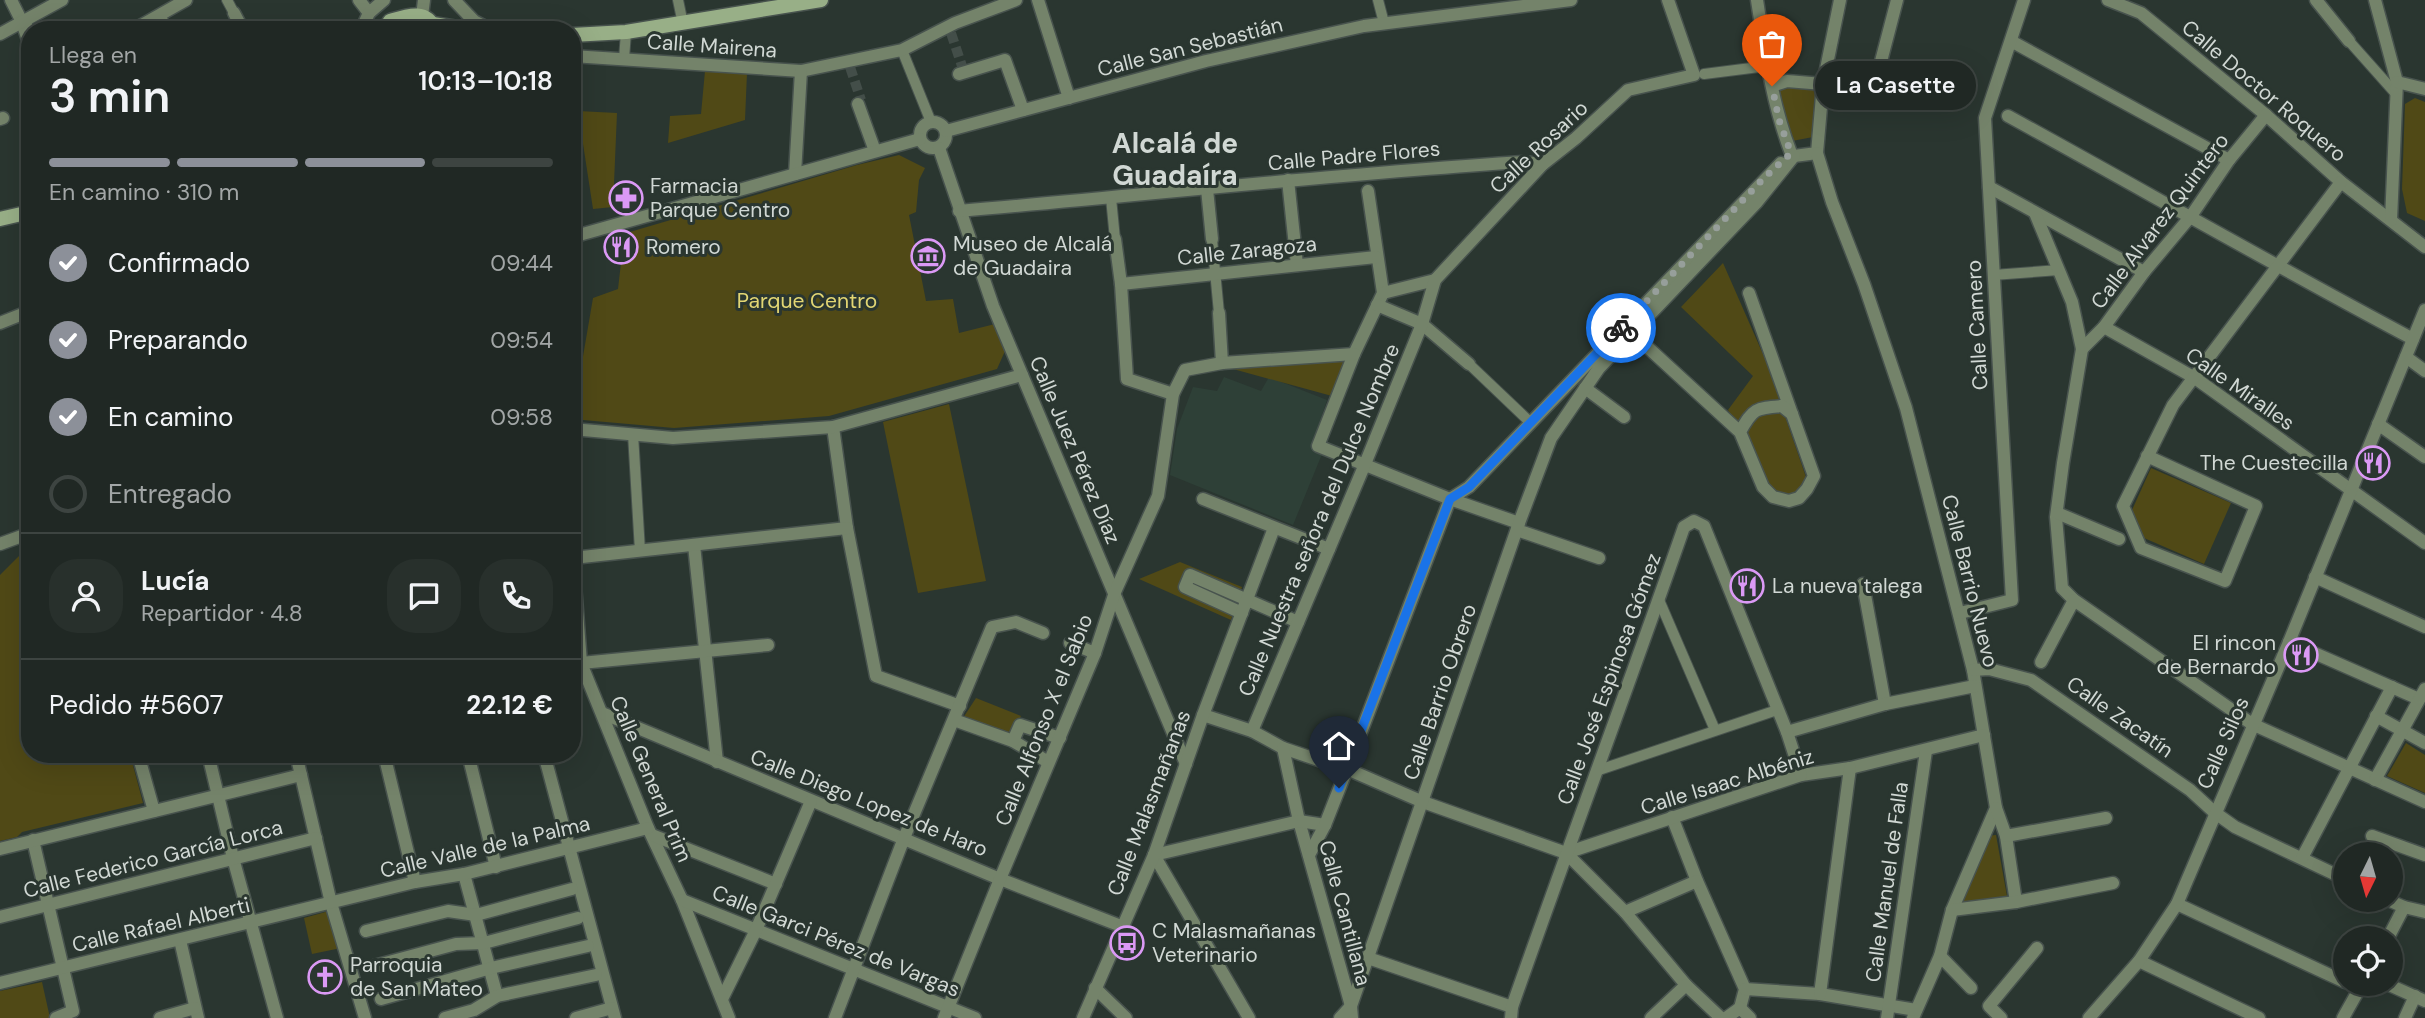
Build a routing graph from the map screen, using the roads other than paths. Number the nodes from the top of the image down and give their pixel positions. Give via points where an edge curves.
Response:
1 (11, 0) edge
2 (62, 0) edge
3 (227, 0) edge
4 (359, 0) edge
5 (384, 0) edge
6 (424, 0) edge
7 (454, 0) edge
8 (678, 0) edge
9 (821, 0) edge
10 (1016, 0) edge
11 (1038, 0) edge
12 (1378, 0) edge
13 (1571, 0) edge
14 (1668, 0) edge
15 (1756, 0) edge
16 (1840, 0) edge
17 (1897, 0) edge
18 (2024, 0) edge
19 (2108, 0) edge
20 (2316, 0) edge
21 (2375, 0) edge
22 (181, 1) edge
23 (234, 13) joint
24 (369, 13) junction
25 (160, 15) junction
26 (23, 21) edge
27 (33, 21) edge
28 (149, 21) edge
29 (163, 21) edge
30 (238, 21) edge
31 (365, 21) edge
32 (390, 21) edge
33 (426, 21) edge
34 (429, 21) edge
35 (474, 21) edge
36 (1384, 23) junction
37 (683, 24) junction
38 (21, 28) edge
39 (626, 33) junction
40 (0, 34) edge
41 (581, 35) edge
42 (2011, 41) junction
43 (2349, 41) joint
44 (902, 50) junction
45 (581, 57) edge
46 (624, 60) junction
47 (1767, 66) junction
48 (802, 71) junction
49 (962, 71) dead end
50 (1699, 74) junction
51 (1823, 84) junction
52 (1772, 86) junction
53 (2397, 89) junction
54 (2425, 89) edge
55 (1069, 98) junction
56 (860, 102) tunnel mouth
57 (1023, 110) junction
58 (2266, 115) junction
59 (2008, 116) dead end
60 (931, 122) junction
61 (946, 131) junction
62 (920, 139) junction
63 (939, 148) junction
64 (875, 151) junction
65 (1817, 153) junction
66 (1793, 154) junction
67 (2229, 160) junction
68 (1543, 164) junction
69 (795, 174) junction
70 (1288, 180) junction
71 (2341, 182) junction
72 (1989, 187) junction
73 (1207, 189) junction
74 (1368, 191) dead end
75 (1111, 198) junction
76 (960, 211) junction
77 (2035, 213) junction
78 (21, 214) edge
79 (2191, 216) junction
80 (0, 219) edge
81 (2391, 220) junction
82 (581, 234) edge
83 (1115, 239) joint
84 (1212, 239) joint
85 (2425, 247) edge
86 (1376, 257) junction
87 (1297, 264) junction
88 (2279, 268) junction
89 (2059, 270) junction
90 (2144, 272) junction
91 (1216, 273) junction
92 (1993, 275) junction
93 (1436, 280) junction
94 (1121, 284) junction
95 (1749, 293) dead end
96 (1380, 299) junction
97 (2425, 310) edge
98 (1219, 313) joint
99 (21, 315) edge
100 (0, 323) edge
101 (1422, 324) junction
102 (2104, 327) junction
103 (1632, 332) junction
104 (2413, 339) junction
105 (2082, 349) junction
106 (1354, 354) junction
107 (2406, 357) junction
108 (1222, 363) junction
109 (1469, 364) joint
110 (2425, 371) edge
111 (1022, 375) junction
112 (2195, 378) junction
113 (1585, 388) junction
114 (1173, 394) junction
115 (1792, 414) junction
116 (1624, 417) dead end
117 (1531, 423) junction
118 (2378, 424) junction
119 (833, 427) junction
120 (581, 430) edge
121 (1740, 432) junction
122 (633, 434) junction
123 (1551, 438) junction
124 (2147, 456) junction
125 (2425, 457) edge
126 (1366, 464) junction
127 (2351, 490) junction
128 (1203, 499) dead end
129 (1450, 499) junction
130 (2057, 513) junction
131 (1518, 526) junction
132 (847, 528) junction
133 (1275, 528) junction
134 (21, 536) edge
135 (2119, 539) dead end
136 (2425, 543) edge
137 (0, 544) edge
138 (694, 545) junction
139 (1329, 549) junction
140 (640, 551) junction
141 (581, 552) edge
142 (1599, 558) dead end
143 (2315, 577) junction
144 (1863, 584) dead end
145 (1115, 592) junction
146 (1247, 600) junction
147 (1659, 600) junction
148 (2074, 600) junction
149 (1242, 613) junction
150 (1960, 613) junction
151 (1298, 622) junction
152 (2425, 627) edge
153 (1043, 633) dead end
154 (2289, 642) junction
155 (1070, 643) dead end
156 (768, 645) dead end
157 (704, 650) junction
158 (1095, 653) junction
159 (2040, 662) dead end
160 (581, 663) joint
161 (1973, 670) junction
162 (586, 677) junction
163 (581, 678) edge
164 (1975, 686) junction
165 (2392, 687) junction
166 (2422, 694) edge
167 (1885, 704) junction
168 (960, 706) junction
169 (1777, 710) junction
170 (602, 713) junction
171 (1203, 715) junction
172 (2376, 716) junction
173 (954, 720) junction
174 (2252, 724) junction
175 (2402, 729) junction
176 (1252, 730) junction
177 (1715, 730) junction
178 (1787, 732) junction
179 (1984, 735) junction
180 (1060, 738) junction
181 (1013, 741) junction
182 (2425, 743) edge
183 (1283, 748) junction
184 (1926, 751) junction
185 (717, 762) junction
186 (1048, 762) junction
187 (141, 763) edge
188 (211, 763) edge
189 (298, 763) edge
190 (386, 763) edge
191 (470, 763) edge
192 (546, 763) edge
193 (1186, 764) junction
194 (1343, 768) junction
195 (1850, 768) junction
196 (2348, 768) junction
197 (1599, 770) junction
198 (301, 775) junction
199 (1801, 775) junction
200 (2375, 780) junction
201 (220, 796) junction
202 (811, 801) junction
203 (1423, 802) junction
204 (2425, 802) edge
205 (1996, 808) junction
206 (154, 811) junction
207 (2214, 812) junction
208 (1672, 817) junction
209 (2106, 818) dead end
210 (1299, 821) junction
211 (1325, 825) junction
212 (650, 832) junction
213 (2006, 835) junction
214 (2372, 836) dead end
215 (316, 838) junction
216 (904, 838) junction
217 (33, 840) junction
218 (0, 849) edge
219 (570, 849) junction
220 (1566, 853) junction
221 (1154, 855) junction
222 (1309, 855) junction
223 (2425, 855) edge
224 (233, 858) junction
225 (2302, 858) junction
226 (496, 867) junction
227 (2333, 872) edge
228 (464, 874) junction
229 (1000, 879) junction
230 (1697, 881) junction
231 (415, 882) junction
232 (2113, 883) dead end
233 (776, 884) junction
234 (572, 888) dead end
235 (682, 900) junction
236 (2016, 902) junction
237 (331, 903) junction
238 (2177, 904) junction
239 (49, 905) junction
240 (2404, 907) joint
241 (1952, 910) junction
242 (1625, 912) junction
243 (2425, 912) edge
244 (476, 915) junction
245 (0, 917) edge
246 (578, 918) dead end
247 (250, 923) junction
248 (1121, 926) junction
249 (2394, 926) edge
250 (756, 930) junction
251 (366, 931) dead end
252 (180, 940) junction
253 (481, 943) junction
254 (588, 946) dead end
255 (2037, 947) dead end
256 (1940, 956) junction
257 (1368, 958) junction
258 (2139, 961) junction
259 (374, 966) dead end
260 (64, 968) junction
261 (491, 968) junction
262 (855, 970) junction
263 (596, 975) dead end
264 (2333, 975) edge
265 (0, 984) edge
266 (1686, 985) junction
267 (1095, 988) junction
268 (1971, 988) dead end
269 (1745, 989) junction
270 (2403, 991) edge
271 (1820, 993) junction
272 (496, 996) junction
273 (2349, 996) edge
274 (381, 999) dead end
275 (722, 999) junction
276 (2420, 999) edge
277 (1889, 1004) junction
278 (1740, 1007) junction
279 (1351, 1012) edge
280 (196, 1013) edge
281 (613, 1013) edge
282 (947, 1013) edge
283 (1511, 1013) edge
284 (1915, 1014) edge
285 (57, 1018) edge
286 (160, 1018) edge
287 (277, 1018) edge
288 (365, 1018) edge
289 (444, 1018) edge
290 (576, 1018) edge
291 (729, 1018) edge
292 (835, 1018) edge
293 (975, 1018) edge
294 (1083, 1018) edge
295 (1126, 1018) edge
296 (1249, 1018) edge
297 (1340, 1018) edge
298 (1651, 1018) edge
299 (1721, 1018) edge
300 (1726, 1018) edge
301 (1750, 1018) edge
302 (1887, 1018) edge
303 (2001, 1018) edge
304 (2090, 1018) edge
305 (2259, 1018) edge
306 (2343, 1018) edge
307 (2405, 1018) edge

1 - 26 street
2 - 27 street
3 - 23 street
4 - 24 street
5 - 24 street
6 - 34 street
7 - 35 street
8 - 37 street
9 - 37 main road
10 - 44 street, Calle Mairena
11 - 55 street
12 - 36 street
13 - 36 street, Calle San Sebastián
14 - 50 street
15 - 47 street
16 - 51 street
17 - 51 street via 1873,92
18 - 42 street, Calle Camero
19 - 58 street, Calle Doctor Roquero via 2141,13
20 - 43 street
21 - 53 street
22 - 25 street
23 - 30 street
24 - 31 street
25 - 28 street
25 - 29 street
32 - 33 main road via 413,14
36 - 55 street, Calle San Sebastián via 1206,61
37 - 39 main road
38 - 40 street
39 - 41 main road
39 - 46 street
42 - 67 street
42 - 72 street, Calle Camero via 1985,118
43 - 53 street
44 - 48 street, Calle Mairena
44 - 60 street
45 - 46 street, Calle Mairena
46 - 48 street, Calle Mairena
47 - 50 street, Calle Rosario
47 - 52 street
48 - 69 street
49 - 57 street via 1005,60
50 - 68 street, Calle Rosario via 1628,90
51 - 52 street via 1787,81
51 - 65 street
52 - 66 street
53 - 54 street
53 - 81 street
55 - 57 street, Calle San Sebastián
56 - 64 street
57 - 61 street, Calle San Sebastián
58 - 67 street, Calle Alvarez Quintero
58 - 71 street, Calle Doctor Roquero
59 - 79 street
60 - 61 street
60 - 62 street via 922,128
61 - 63 street
62 - 63 street via 929,149
62 - 64 street
63 - 76 street, Calle Juez Pérez Díaz
64 - 69 street
65 - 66 street
65 - 150 street, Calle Barrio Nuevo via 1906,408
66 - 103 street, Calle Barrio Obrero via 1757,202
66 - 117 street via 1763,179
67 - 79 street, Calle Alvarez Quintero
68 - 70 street, Calle Padre Flores
68 - 93 street, Calle Rosario
69 - 82 street
70 - 73 street, Calle Padre Flores
70 - 87 street
71 - 81 street, Calle Doctor Roquero
71 - 88 street
72 - 77 street
72 - 92 street, Calle Camero
73 - 75 street, Calle Padre Flores
73 - 84 street
74 - 86 street
75 - 76 street, Calle Padre Flores
75 - 83 street
76 - 111 street, Calle Juez Pérez Díaz
77 - 89 street
77 - 90 street
78 - 80 main road
79 - 88 street
79 - 90 street, Calle Alvarez Quintero
81 - 85 street, Calle Doctor Roquero
83 - 94 street
84 - 91 street
86 - 87 street, Calle Zaragoza
86 - 96 street
87 - 91 street, Calle Zaragoza
88 - 104 street
88 - 112 street
89 - 92 street
89 - 105 street via 2072,302
90 - 102 street, Calle Alvarez Quintero
91 - 94 street, Calle Zaragoza
91 - 98 street
92 - 150 street, Calle Camero via 2012,600
93 - 96 street
93 - 101 street, Calle Rosario
94 - 114 street via 1127,379
95 - 115 street
96 - 101 street
96 - 106 street
97 - 104 street, Calle Silos
98 - 108 street
99 - 100 street
101 - 109 street
101 - 126 street, Calle Nuestra señora del Dulce Nombre
102 - 105 street, Calle Alvarez Quintero
102 - 112 street, Calle Miralles
103 - 113 street, Calle Barrio Obrero
103 - 121 street
104 - 107 street, Calle Silos
105 - 130 street
106 - 108 street
106 - 126 street via 1318,446
107 - 110 street
107 - 118 street, Calle Silos
108 - 114 street via 1185,370
109 - 117 street
111 - 119 street
111 - 145 street, Calle Juez Pérez Díaz
112 - 124 street via 2173,405
112 - 127 street, Calle Miralles
113 - 116 street
113 - 123 street, Calle Barrio Obrero
114 - 145 street, Calle Alfonso X el Sabio via 1158,496
115 - 121 street via 1782,406 1759,407
115 - 121 street via 1814,476 1799,498 1773,497 1763,487
117 - 123 street
117 - 129 street via 1469,487
118 - 125 street
118 - 127 street, Calle Silos
119 - 122 street via 673,438
119 - 132 street
120 - 122 street
122 - 140 street
123 - 131 street, Calle Barrio Obrero
124 - 124 street via 2123,506 2141,548 2225,581 2256,506
126 - 129 street
126 - 139 street, Calle Nuestra señora del Dulce Nombre
127 - 136 street, Calle Miralles
127 - 143 street, Calle Silos
128 - 133 street
129 - 131 street
129 - 194 street
130 - 135 street
130 - 148 street via 2062,588
131 - 142 street
131 - 203 street, Calle Barrio Obrero
132 - 138 street
132 - 168 street via 876,677
133 - 139 street
133 - 146 street, Calle Malasmañanas
134 - 137 street
138 - 140 street
138 - 157 street
139 - 151 street, Calle Nuestra señora del Dulce Nombre
140 - 141 street
143 - 152 street
143 - 154 street, Calle Silos
144 - 167 street
145 - 158 street, Calle Alfonso X el Sabio
145 - 193 street, Calle Juez Pérez Díaz
146 - 149 street, Calle Malasmañanas
146 - 149 street via 1190,575 1185,587
146 - 151 street
147 - 169 street, Calle José Espinosa Gómez via 1684,527 1694,521 1704,526
147 - 177 street
147 - 197 street, Calle José Espinosa Gómez
148 - 159 street
148 - 174 street
149 - 171 street, Calle Malasmañanas
150 - 161 street, Calle Barrio Nuevo
151 - 176 street, Calle Nuestra señora del Dulce Nombre
153 - 168 street via 1016,622 992,628
154 - 165 street
154 - 174 street, Calle Silos
155 - 158 street
156 - 157 street
157 - 160 street
157 - 185 street
158 - 180 street, Calle Alfonso X el Sabio
160 - 162 street, Calle General Prim
161 - 164 street, Calle Barrio Nuevo
161 - 207 street, Calle Zacatín via 1989,669 2031,680 2190,790
162 - 163 street
162 - 170 street, Calle General Prim
164 - 167 street
164 - 179 street, Calle Barrio Nuevo
165 - 166 street
165 - 172 street
166 - 175 street
167 - 178 street
168 - 173 street
169 - 177 street
169 - 178 street
170 - 185 street, Calle Diego Lopez de Haro
170 - 212 street, Calle General Prim
171 - 176 street
171 - 193 street, Calle Malasmañanas
172 - 175 street
172 - 196 street
173 - 181 street
173 - 216 street
174 - 196 street
174 - 207 street, Calle Silos
175 - 182 street
175 - 200 street
176 - 183 street
177 - 197 street
178 - 199 street
179 - 184 street, Calle Isaac Albéniz
179 - 205 street, Calle Barrio Nuevo
180 - 181 street via 1020,725
180 - 186 street, Calle Alfonso X el Sabio
181 - 186 street
183 - 194 street
183 - 210 street, Calle Cantillana
184 - 195 street, Calle Isaac Albéniz
184 - 277 street, Calle Manuel de Falla
185 - 202 street, Calle Diego Lopez de Haro
186 - 229 street, Calle Alfonso X el Sabio
187 - 206 street
188 - 201 street
189 - 198 street
190 - 231 street
191 - 226 street
192 - 219 street
193 - 221 street, Calle Malasmañanas
194 - 203 street
194 - 211 street
195 - 199 street, Calle Isaac Albéniz
195 - 271 street
196 - 200 street
196 - 225 street
197 - 220 street, Calle José Espinosa Gómez
198 - 201 street
198 - 215 street
199 - 208 street, Calle Isaac Albéniz
200 - 204 street
201 - 206 street
201 - 224 street
202 - 216 street, Calle Diego Lopez de Haro
202 - 233 street
203 - 220 street
203 - 257 street, Calle Barrio Obrero
205 - 213 street, Calle Barrio Nuevo
205 - 241 street
206 - 217 street
207 - 225 street, Calle Zacatín via 2235,827
207 - 238 street, Calle Silos
208 - 220 street, Calle Isaac Albéniz
208 - 230 street
209 - 213 street
210 - 211 street
210 - 221 street
210 - 222 street, Calle Cantillana
211 - 222 street
212 - 219 street, Calle Valle de la Palma
212 - 233 street
212 - 235 street, Calle General Prim
213 - 236 street, Calle Barrio Nuevo
214 - 223 street
215 - 224 street, Calle Federico García Lorca
215 - 237 street
216 - 229 street, Calle Diego Lopez de Haro
216 - 262 street
217 - 218 street
217 - 239 street
219 - 226 street, Calle Valle de la Palma
219 - 281 street
220 - 242 street
220 - 283 street, Calle José Espinosa Gómez
221 - 248 street, Calle Malasmañanas
221 - 296 street
222 - 279 street, Calle Cantillana
224 - 239 street, Calle Federico García Lorca
224 - 247 street
225 - 227 street, Calle Zacatín
226 - 228 street, Calle Valle de la Palma
228 - 231 street, Calle Valle de la Palma
228 - 244 street
229 - 248 street, Calle Diego Lopez de Haro
229 - 282 street, Calle Alfonso X el Sabio
230 - 242 street
230 - 269 street
231 - 237 street, Calle Valle de la Palma
232 - 236 street
233 - 250 street
234 - 244 street
235 - 250 street, Calle Garci Pérez de Vargas
235 - 275 street, Calle General Prim
236 - 241 street
237 - 247 street, Calle Rafael Alberti
237 - 288 street
238 - 258 street, Calle Silos
238 - 264 street
239 - 245 street, Calle Federico García Lorca
239 - 260 street
240 - 243 street
240 - 249 street
241 - 256 street
242 - 266 street
244 - 251 street via 448,911
244 - 253 street
246 - 253 street
247 - 252 street, Calle Rafael Alberti
247 - 287 street
248 - 267 street, Calle Malasmañanas
250 - 262 street, Calle Garci Pérez de Vargas
250 - 275 street
252 - 260 street, Calle Rafael Alberti
252 - 280 street
253 - 259 street via 456,944
253 - 261 street
254 - 261 street
255 - 303 street via 1989,1006
256 - 268 street
256 - 284 street
257 - 279 street, Calle Barrio Obrero
257 - 283 street
258 - 304 street, Calle Silos
258 - 305 street
260 - 265 street, Calle Rafael Alberti
260 - 285 street via 73,1011
261 - 272 street
261 - 274 street
262 - 282 street, Calle Garci Pérez de Vargas
262 - 292 street
263 - 272 street
266 - 298 street
266 - 299 street
267 - 294 street, Calle Malasmañanas
267 - 295 street
269 - 271 street
269 - 278 street
270 - 276 street
271 - 277 street
272 - 289 street via 474,1010
273 - 306 street
275 - 291 street, Calle General Prim
276 - 307 street
277 - 284 street
277 - 302 street, Calle Manuel de Falla
278 - 300 street
278 - 301 street
279 - 297 street
280 - 286 street
281 - 290 street
282 - 293 street, Calle Garci Pérez de Vargas

